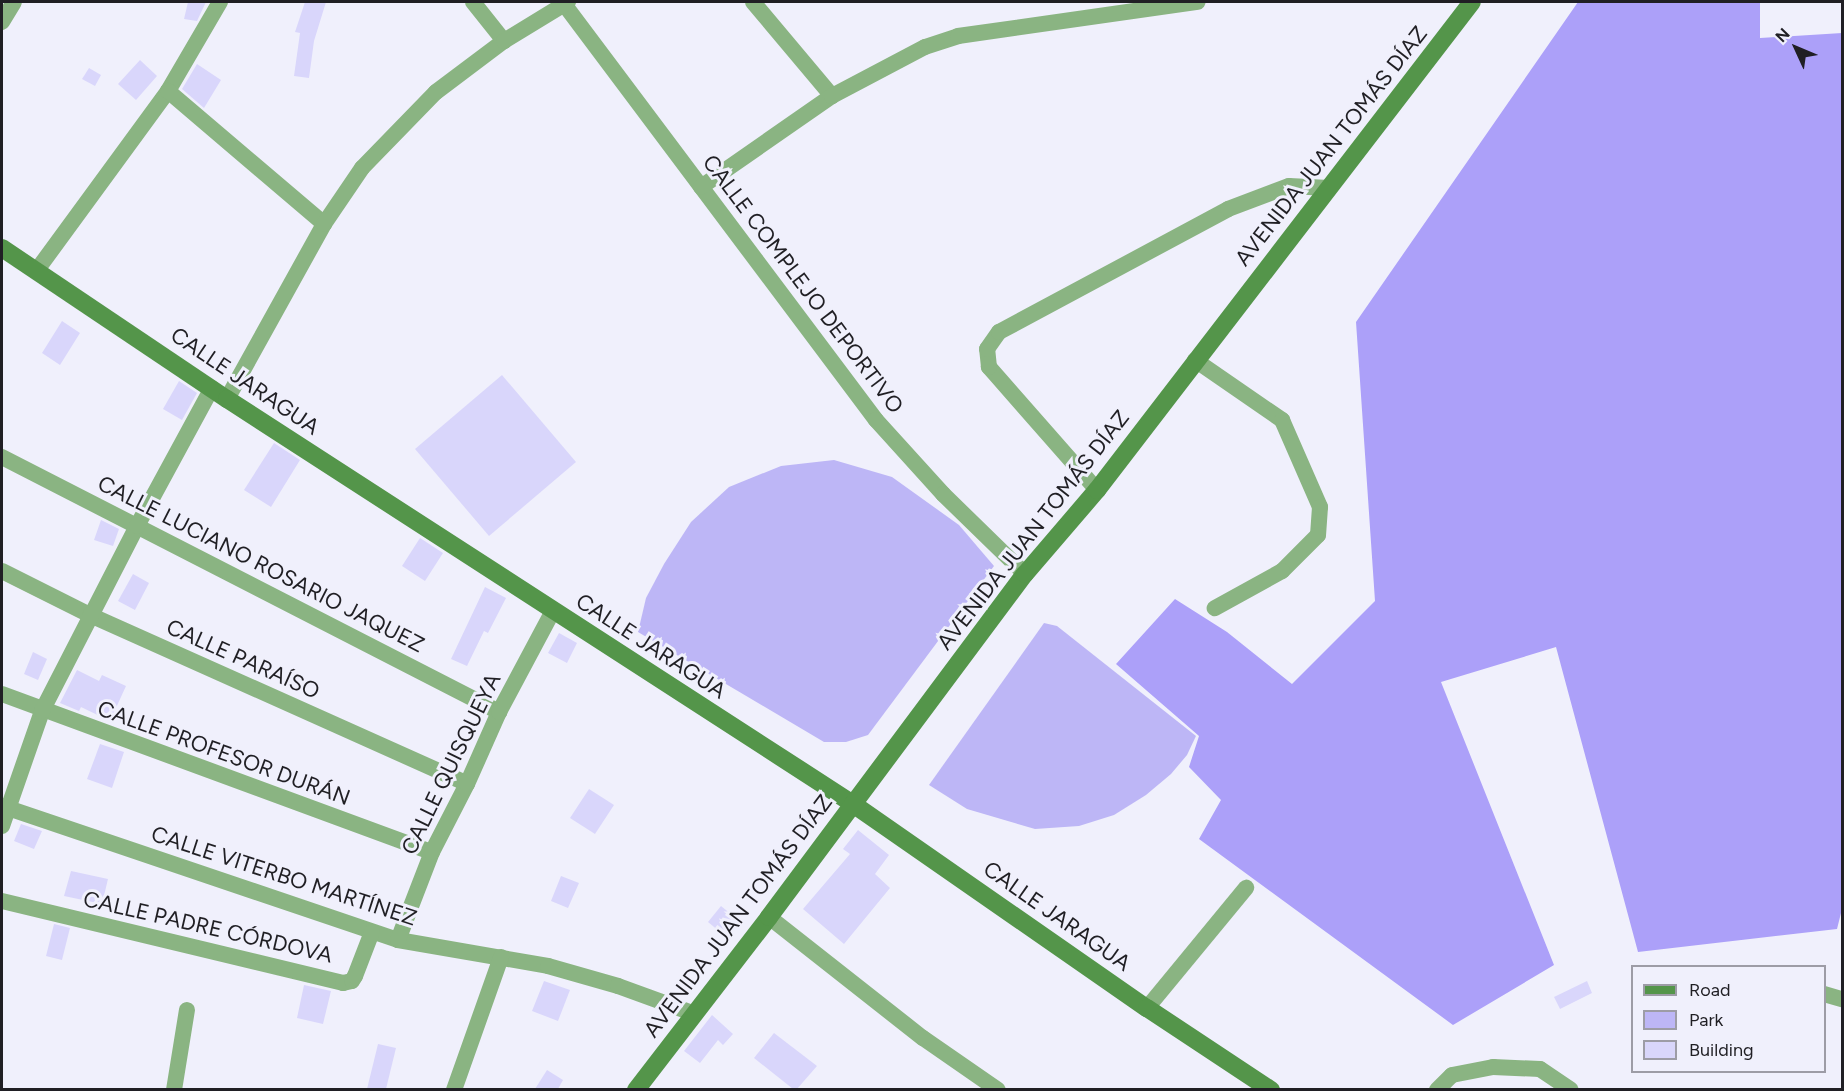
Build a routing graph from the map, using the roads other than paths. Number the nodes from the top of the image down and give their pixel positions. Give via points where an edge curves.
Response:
1 (14, 2) edge
2 (220, 2) edge
3 (473, 2) edge
4 (753, 2) edge
5 (1198, 2) edge
6 (1472, 2) edge
7 (566, 3) edge
8 (2, 22) edge
9 (504, 41) junction
10 (168, 91) junction
11 (832, 96) junction
12 (701, 187) junction
13 (1329, 188) junction
14 (324, 224) junction
15 (2, 248) edge
16 (37, 270) junction
17 (1195, 360) junction
18 (220, 394) junction
19 (2, 457) edge
20 (1097, 490) junction
21 (137, 526) junction
22 (2, 571) edge
23 (1025, 574) junction
24 (1215, 608) dead end
25 (553, 611) junction
26 (90, 615) junction
27 (2, 694) edge
28 (42, 711) junction
29 (499, 712) junction
30 (467, 784) junction
31 (853, 804) junction
32 (4, 807) edge
33 (2, 826) edge
34 (432, 852) junction
35 (1246, 888) dead end
36 (2, 901) edge
37 (769, 917) junction
38 (372, 932) junction
39 (398, 940) junction
40 (501, 957) junction
41 (1826, 995) edge
42 (1842, 999) edge
43 (1147, 1008) junction
44 (187, 1010) dead end
45 (695, 1014) junction
46 (174, 1089) edge
47 (454, 1089) edge
48 (636, 1089) edge
49 (998, 1089) edge
50 (1271, 1089) edge
51 (1437, 1089) edge
52 (1571, 1089) edge

1 - 8 street
2 - 10 street
3 - 9 street
4 - 11 street
5 - 11 street via 958,36 925,47
6 - 13 street, AVENIDA JUAN TOMÁS DÍAZ
7 - 9 street
7 - 12 street, CALLE COMPLEJO DEPORTIVO
9 - 14 street via 436,92 406,122 362,168
10 - 14 street
10 - 16 street
11 - 12 street
12 - 23 street, CALLE COMPLEJO DEPORTIVO via 876,420 943,494
13 - 17 street, AVENIDA JUAN TOMÁS DÍAZ
13 - 20 street via 1289,186 1228,209 999,332 987,349 989,367
14 - 18 street
15 - 16 street, CALLE JARAGUA
16 - 18 street, CALLE JARAGUA
17 - 20 street, AVENIDA JUAN TOMÁS DÍAZ
17 - 24 street via 1282,420 1320,507 1318,535 1282,571
18 - 21 street
18 - 25 street, CALLE JARAGUA
19 - 21 street, CALLE LUCIANO ROSARIO JAQUEZ
20 - 23 street, AVENIDA JUAN TOMÁS DÍAZ
21 - 26 street
21 - 29 street, CALLE LUCIANO ROSARIO JAQUEZ
22 - 26 street, CALLE PARAÍSO
23 - 31 street, AVENIDA JUAN TOMÁS DÍAZ
25 - 29 street, CALLE QUISQUEYA
25 - 31 street, CALLE JARAGUA
26 - 28 street
26 - 30 street, CALLE PARAÍSO
27 - 28 street, CALLE PROFESOR DURÁN
28 - 32 street
28 - 34 street, CALLE PROFESOR DURÁN
29 - 30 street, CALLE QUISQUEYA
30 - 34 street, CALLE QUISQUEYA
31 - 37 street, AVENIDA JUAN TOMÁS DÍAZ
31 - 43 street, CALLE JARAGUA
32 - 33 street
32 - 38 street, CALLE VITERBO MARTÍNEZ
34 - 39 street, CALLE QUISQUEYA
35 - 43 street
36 - 38 street, CALLE PADRE CÓRDOVA via 343,983 355,976
37 - 45 street, AVENIDA JUAN TOMÁS DÍAZ
37 - 49 street via 922,1038
38 - 39 street, CALLE VITERBO MARTÍNEZ
39 - 40 street, CALLE VITERBO MARTÍNEZ
40 - 45 street, CALLE VITERBO MARTÍNEZ via 618,986
40 - 47 street
41 - 42 street
43 - 50 street, CALLE JARAGUA
44 - 46 street
45 - 48 street, AVENIDA JUAN TOMÁS DÍAZ
51 - 52 street via 1452,1075 1494,1067 1540,1069

